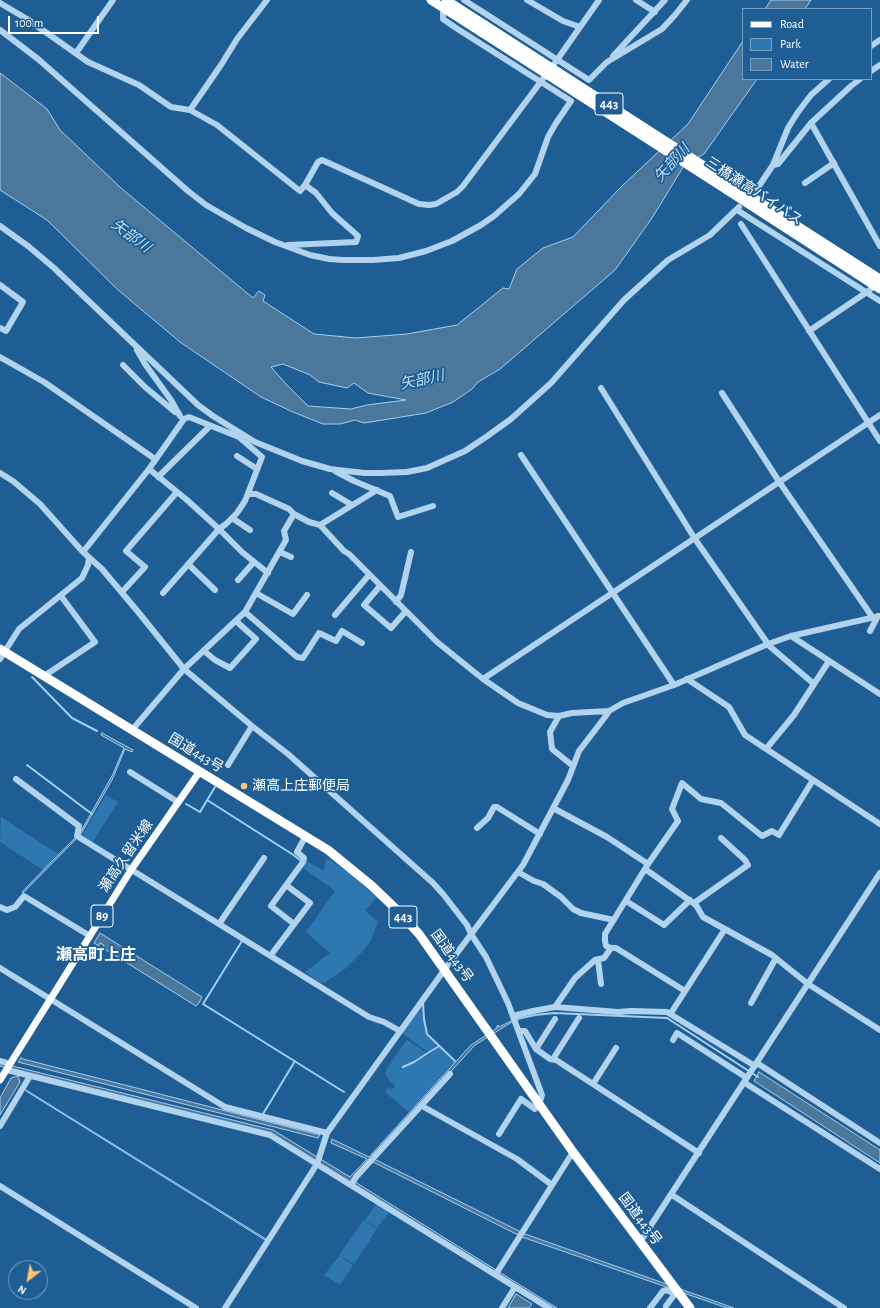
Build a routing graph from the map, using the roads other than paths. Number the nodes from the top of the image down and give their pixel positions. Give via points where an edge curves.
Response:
1 (113, 0) edge
2 (267, 0) edge
3 (431, 0) edge
4 (464, 0) edge
5 (526, 0) edge
6 (598, 0) edge
7 (636, 0) edge
8 (665, 0) edge
9 (687, 0) edge
10 (0, 3) edge
11 (447, 3) edge
12 (654, 12) junction
13 (580, 26) junction
14 (0, 30) edge
15 (76, 53) junction
16 (557, 60) junction
17 (607, 62) junction
18 (589, 80) junction
19 (828, 80) edge
20 (859, 80) edge
21 (540, 81) junction
22 (571, 101) junction
23 (190, 110) junction
24 (811, 123) junction
25 (773, 164) junction
26 (834, 164) junction
27 (805, 183) dead end
28 (305, 185) junction
29 (757, 189) dead end
30 (741, 224) dead end
31 (0, 226) edge
32 (286, 245) junction
33 (880, 246) edge
34 (879, 283) edge
35 (0, 285) edge
36 (867, 292) junction
37 (880, 301) edge
38 (0, 328) edge
39 (809, 331) junction
40 (134, 345) junction
41 (0, 357) edge
42 (123, 365) dead end
43 (601, 388) dead end
44 (722, 393) dead end
45 (880, 415) edge
46 (182, 418) junction
47 (868, 423) junction
48 (210, 426) junction
49 (239, 435) junction
50 (880, 441) edge
51 (521, 455) dead end
52 (237, 456) dead end
53 (155, 459) junction
54 (148, 469) junction
55 (257, 469) junction
56 (330, 469) junction
57 (0, 473) edge
58 (158, 477) junction
59 (780, 483) junction
60 (377, 490) junction
61 (177, 492) junction
62 (332, 492) dead end
63 (248, 494) junction
64 (352, 505) junction
65 (433, 506) dead end
66 (294, 514) junction
67 (232, 518) junction
68 (320, 525) junction
69 (219, 529) junction
70 (250, 530) dead end
71 (695, 539) junction
72 (83, 552) junction
73 (280, 552) junction
74 (411, 552) dead end
75 (291, 556) dead end
76 (89, 558) junction
77 (254, 562) junction
78 (188, 564) junction
79 (268, 573) junction
80 (369, 575) junction
81 (238, 580) dead end
82 (380, 586) junction
83 (215, 590) dead end
84 (122, 592) junction
85 (163, 593) dead end
86 (256, 593) junction
87 (612, 593) junction
88 (308, 595) dead end
89 (61, 596) junction
90 (396, 602) junction
91 (406, 611) junction
92 (245, 612) junction
93 (335, 615) dead end
94 (877, 617) edge
95 (236, 621) junction
96 (870, 631) dead end
97 (791, 636) junction
98 (362, 643) dead end
99 (767, 644) junction
100 (204, 651) junction
101 (1, 654) edge
102 (829, 660) junction
103 (184, 669) junction
104 (44, 676) junction
105 (483, 679) junction
106 (687, 679) junction
107 (814, 684) junction
108 (674, 685) junction
109 (880, 694) edge
110 (609, 711) junction
111 (559, 716) junction
112 (252, 726) junction
113 (132, 730) junction
114 (766, 750) junction
115 (228, 765) dead end
116 (573, 766) junction
117 (200, 771) junction
118 (130, 772) dead end
119 (16, 779) dead end
120 (813, 780) junction
121 (178, 802) junction
122 (554, 808) junction
123 (880, 824) edge
124 (477, 828) dead end
125 (540, 834) junction
126 (721, 838) dead end
127 (304, 839) dead end
128 (264, 858) dead end
129 (646, 866) junction
130 (131, 870) junction
131 (518, 872) junction
132 (880, 872) edge
133 (286, 885) junction
134 (626, 901) junction
135 (692, 901) junction
136 (0, 907) edge
137 (614, 920) junction
138 (219, 924) junction
139 (294, 924) junction
140 (725, 929) junction
141 (471, 934) junction
142 (90, 936) junction
143 (611, 948) junction
144 (271, 955) junction
145 (776, 958) junction
146 (598, 960) junction
147 (0, 968) edge
148 (445, 969) junction
149 (601, 984) dead end
150 (808, 984) junction
151 (685, 991) junction
152 (50, 999) junction
153 (751, 1003) dead end
154 (555, 1007) junction
155 (671, 1013) junction
156 (513, 1016) junction
157 (579, 1018) dead end
158 (555, 1019) dead end
159 (880, 1030) edge
160 (400, 1031) junction
161 (519, 1031) junction
162 (673, 1040) dead end
163 (616, 1048) dead end
164 (536, 1050) junction
165 (553, 1059) junction
166 (6, 1064) edge
167 (756, 1065) junction
168 (450, 1074) dead end
169 (30, 1076) junction
170 (0, 1080) edge
171 (746, 1080) junction
172 (593, 1084) junction
173 (539, 1105) junction
174 (422, 1106) junction
175 (0, 1126) edge
176 (327, 1133) junction
177 (499, 1134) dead end
178 (880, 1143) edge
179 (573, 1152) junction
180 (699, 1153) junction
181 (317, 1164) junction
182 (880, 1169) edge
183 (351, 1185) junction
184 (552, 1185) junction
185 (0, 1186) edge
186 (672, 1195) junction
187 (640, 1242) junction
188 (496, 1274) junction
189 (515, 1286) junction
190 (676, 1292) junction
191 (540, 1302) junction
192 (666, 1306) dead end
193 (686, 1306) edge
194 (196, 1308) edge
195 (225, 1308) edge
196 (502, 1308) edge
197 (536, 1308) edge
198 (549, 1308) edge
199 (650, 1308) edge
200 (844, 1308) edge

1 - 15 street
2 - 23 street via 237,39
3 - 11 highway, 三橋瀬高バイパス / 443
4 - 16 street
5 - 13 street via 563,21
6 - 13 street
7 - 12 street
8 - 12 street
9 - 17 street via 662,28
10 - 15 street
11 - 21 street via 443,19
11 - 34 highway, 三橋瀬高バイパス / 443, bridge
12 - 17 street
13 - 16 street
14 - 32 street via 38,59 206,205 246,228
15 - 23 street via 88,62 139,85 171,107
16 - 18 street
16 - 21 street
17 - 18 street
18 - 22 street
19 - 25 street via 811,95 798,112 788,128
20 - 24 street
21 - 22 street
21 - 28 street via 464,186 436,204 419,204 322,160 318,162
22 - 32 street via 548,138 535,174 526,187 494,216 452,241 399,258 373,260 329,259 310,255
23 - 28 street via 217,125 300,191
24 - 25 street via 778,164
24 - 26 street
25 - 29 street
26 - 27 street
26 - 33 street
28 - 32 street via 358,236 356,242
30 - 39 street
31 - 40 street via 54,268
34 - 36 street
35 - 38 street via 23,302 6,331
36 - 37 street
36 - 39 street
36 - 56 street via 738,209 710,235 668,260 624,300 551,383 486,438 446,460 416,470 364,473
39 - 47 street
40 - 46 street
40 - 49 street via 198,405
41 - 53 street via 44,382
42 - 46 street
43 - 71 street
44 - 59 street
45 - 47 street
46 - 48 street via 189,417
46 - 53 street
47 - 50 street
47 - 59 street
48 - 49 street
48 - 58 street
49 - 55 street via 262,457
49 - 56 street via 282,454
51 - 87 street
52 - 55 street
53 - 54 street
54 - 58 street
54 - 72 street
55 - 63 street
56 - 60 street
57 - 72 street via 40,504
58 - 61 street
59 - 71 street
59 - 94 street
60 - 64 street
60 - 65 street via 390,496 398,517
61 - 69 street
61 - 84 street via 126,551 145,567
62 - 64 street
63 - 66 street via 256,494 289,509
63 - 67 street
64 - 68 street
66 - 68 street
66 - 73 street via 284,532 286,540
67 - 69 street
67 - 70 street
68 - 80 street
69 - 77 street
69 - 78 street
71 - 87 street
71 - 99 street
72 - 76 street
73 - 75 street
73 - 79 street
74 - 90 street via 401,595
76 - 84 street
76 - 89 street via 82,578
77 - 79 street
77 - 81 street
78 - 83 street
78 - 85 street
79 - 86 street
80 - 82 street
80 - 93 street
82 - 90 street
82 - 91 street via 364,605 392,628
84 - 103 street
86 - 88 street via 293,614
86 - 92 street
87 - 105 street
87 - 108 street
89 - 101 street via 19,629
89 - 104 street via 95,642
90 - 91 street
91 - 105 street via 437,642
92 - 95 street
92 - 98 street via 297,657 303,658 319,633 336,641 342,631
94 - 96 street
94 - 97 street
95 - 100 street
95 - 100 street via 256,639 230,668
97 - 99 street
97 - 102 street
99 - 106 street
99 - 107 street
100 - 103 street
101 - 104 highway, 国道443号 / 443
102 - 107 street
102 - 109 street
103 - 112 street
103 - 113 street
104 - 113 highway, 国道443号 / 443
105 - 111 street via 518,703 547,715
106 - 108 street
106 - 114 street via 729,707 745,735
107 - 114 street via 794,715
108 - 110 street via 623,703
110 - 111 street
110 - 116 street via 579,751
111 - 116 street via 550,732 552,749
112 - 115 street
112 - 141 street via 294,759 432,883 460,915
113 - 117 highway, 国道443号 / 443
114 - 120 street
116 - 122 street
117 - 121 main road, 瀬高久留米線 / 89
117 - 148 highway, 国道443号 / 443 via 328,850 348,866 398,911
118 - 121 street
119 - 130 street via 78,826 77,836
120 - 123 street
120 - 129 street via 778,835 772,831 762,836 721,803 701,799 682,783 672,809 678,821
121 - 130 main road, 瀬高久留米線 / 89
122 - 125 street
122 - 129 street via 607,837
124 - 125 street via 488,818 494,807 497,807
125 - 131 street
126 - 135 street via 748,865
127 - 133 street via 297,852 304,858 303,862
128 - 138 street
129 - 134 street
129 - 135 street
130 - 138 street
130 - 142 main road, 瀬高久留米線 / 89
131 - 137 street via 543,884 581,913
131 - 141 street
132 - 150 street
133 - 139 street via 272,906
133 - 139 street via 310,903
134 - 135 street via 664,925
134 - 137 street
135 - 140 street via 703,917
136 - 142 street via 7,910 15,907 24,896
137 - 143 street via 605,941 606,946
138 - 144 street
139 - 144 street
140 - 145 street
140 - 151 street
141 - 148 street
141 - 156 street via 497,977
142 - 152 main road, 瀬高久留米線 / 89
143 - 146 street via 604,958
143 - 151 street via 616,948
144 - 160 street via 369,1017
145 - 150 street
145 - 153 street
146 - 149 street
146 - 154 street via 575,978
147 - 152 street
148 - 160 street
148 - 173 highway, 国道443号 / 443
150 - 159 street
150 - 167 street
151 - 155 street
152 - 166 main road, 瀬高久留米線 / 89
152 - 176 street via 225,1107
154 - 155 street
154 - 156 street
155 - 167 street
156 - 161 street
157 - 165 street
158 - 164 street
160 - 176 street
161 - 164 street via 525,1031
161 - 173 street via 542,1095
162 - 171 street via 677,1033
163 - 172 street
164 - 165 street
165 - 172 street
166 - 169 street
166 - 170 main road, 瀬高久留米線 / 89
167 - 171 street
167 - 178 street
168 - 174 street
169 - 175 street
169 - 181 street via 270,1135
171 - 180 street
171 - 182 street
172 - 180 street
173 - 177 street via 535,1109 521,1098
173 - 179 highway, 国道443号 / 443
174 - 183 street
174 - 184 street via 517,1159
176 - 181 street
179 - 184 street
179 - 187 highway, 国道443号 / 443
180 - 186 street
181 - 183 street
181 - 195 street
183 - 188 street
184 - 188 street
185 - 194 street
186 - 187 street
186 - 200 street
187 - 190 highway, 国道443号 / 443
188 - 189 street
189 - 191 street
189 - 196 street
190 - 192 street
190 - 193 highway, 国道443号 / 443
190 - 199 street via 663,1292
191 - 197 street
191 - 198 street

